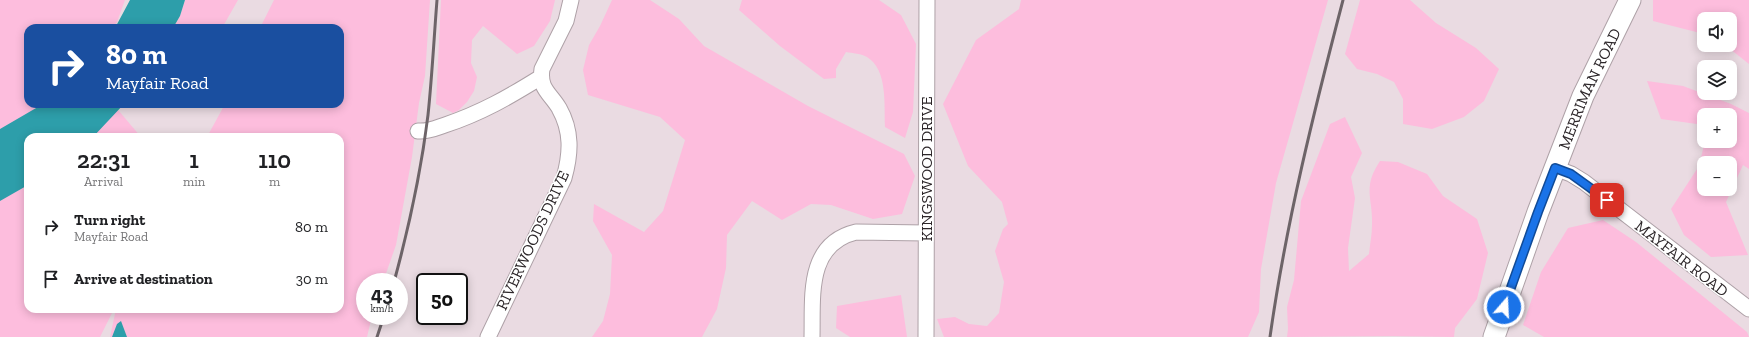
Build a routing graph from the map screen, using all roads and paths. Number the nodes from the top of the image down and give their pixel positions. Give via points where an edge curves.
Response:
1 (571, 0) edge
2 (927, 0) edge
3 (1630, 0) edge
4 (541, 77) junction
5 (418, 131) dead end
6 (1555, 168) junction
7 (926, 233) junction
8 (1749, 309) edge
9 (488, 337) edge
10 (812, 337) edge
11 (926, 337) edge
12 (1494, 337) edge

1 - 4 street via 566,21 544,65
2 - 7 street, KINGSWOOD DRIVE
3 - 6 main road, MERRIMAN ROAD via 1585,92
4 - 5 street via 497,104 425,132
4 - 9 street, RIVERWOODS DRIVE via 544,88 565,121 569,140 568,161 564,178
6 - 8 street, MAYFAIR ROAD via 1584,182
6 - 12 main road, MERRIMAN ROAD
7 - 10 street via 856,232 844,235 833,243 824,253 813,284
7 - 11 street, KINGSWOOD DRIVE

